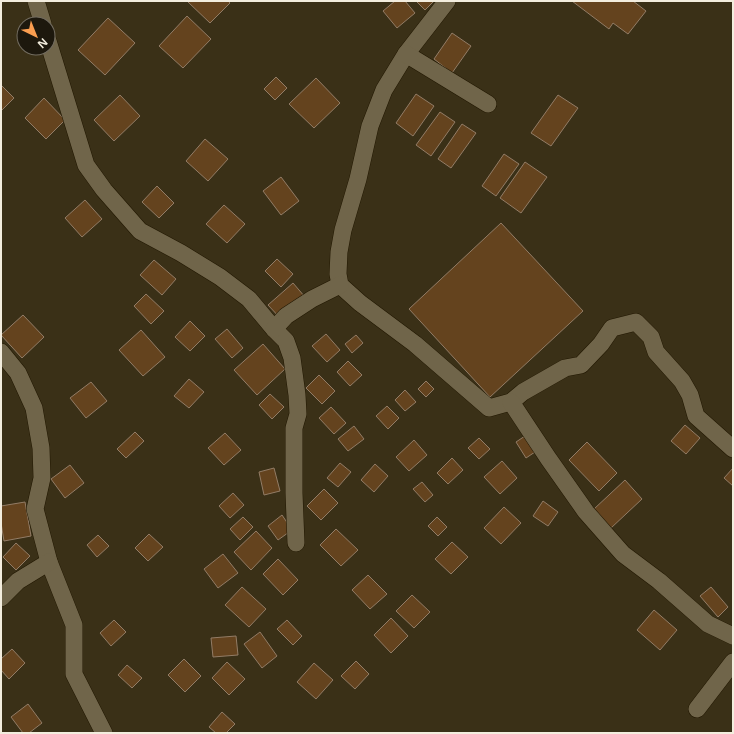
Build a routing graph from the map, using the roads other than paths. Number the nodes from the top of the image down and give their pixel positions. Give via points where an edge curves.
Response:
1 (36, 1) edge
2 (447, 1) edge
3 (41, 16) edge
4 (406, 54) junction
5 (53, 56) edge
6 (488, 104) dead end
7 (340, 285) junction
8 (274, 329) junction
9 (1, 352) edge
10 (511, 402) junction
11 (733, 449) edge
12 (296, 543) dead end
13 (49, 562) junction
14 (1, 598) edge
15 (733, 636) edge
16 (733, 662) edge
17 (697, 709) dead end
18 (104, 733) edge

1 - 3 street
2 - 4 street
4 - 6 street
4 - 7 street via 384,90 370,126 358,179 342,230 338,274
5 - 8 street via 86,165 119,209 140,231 220,277 249,299
7 - 8 street via 286,316
7 - 10 street via 415,344 489,408
8 - 12 street via 286,341 292,358 297,395 298,414 294,428
9 - 13 street via 18,372 34,408 41,448 42,478 35,509
10 - 11 street via 522,392 565,368 581,365 612,328 636,322 652,337 656,352 682,381 690,395 696,416
10 - 15 street via 586,512 623,554 659,581 708,624
13 - 14 street via 18,581
13 - 18 street via 74,625 74,674
16 - 17 street

